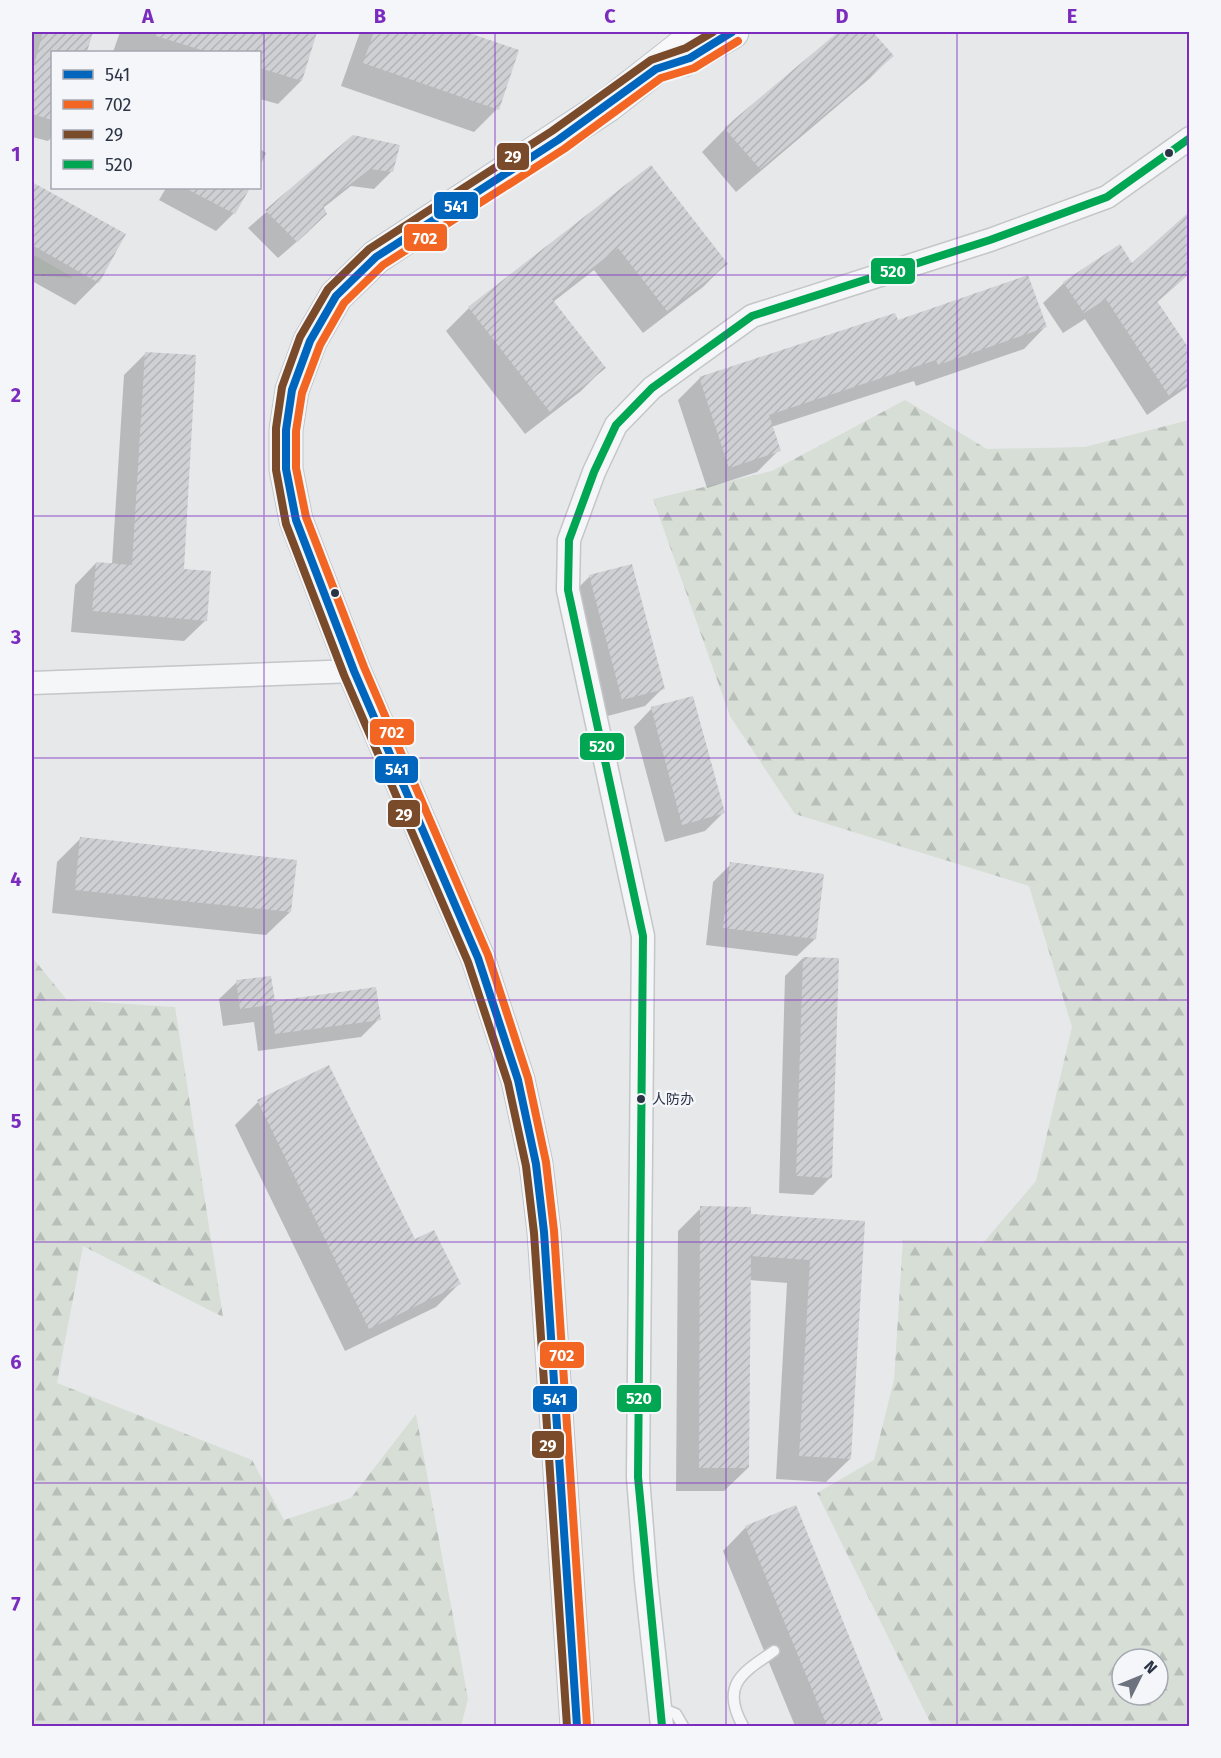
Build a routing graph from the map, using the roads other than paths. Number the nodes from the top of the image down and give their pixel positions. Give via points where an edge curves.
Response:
1 (679, 32) edge
2 (701, 32) edge
3 (732, 32) edge
4 (656, 69) junction
5 (1190, 138) edge
6 (354, 671) junction
7 (32, 684) edge
8 (774, 1651) dead end
9 (660, 1717) edge
10 (577, 1726) edge
11 (683, 1726) edge
12 (743, 1726) edge

1 - 4 main road
2 - 4 main road
3 - 4 main road via 690,58
4 - 6 main road via 558,140 376,257 336,296 310,341 292,390 286,469 296,520
5 - 9 street via 1107,197 990,240 752,316 652,388 616,425 569,540 568,590 643,936 638,1477
6 - 7 street
6 - 10 main road via 478,958 519,1080 536,1164 544,1232
8 - 12 lane via 742,1673 734,1689 733,1708
9 - 11 lane via 676,1714

